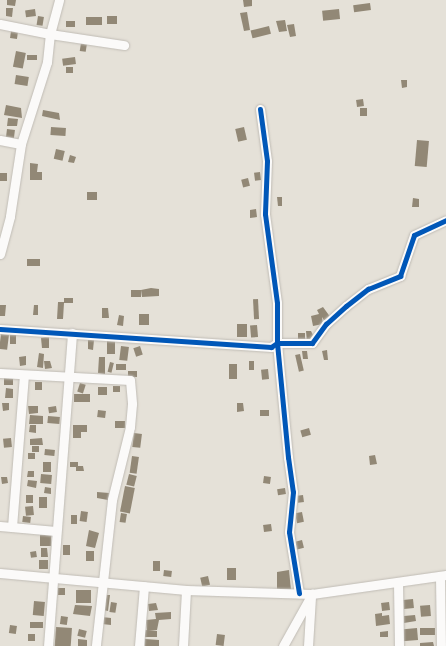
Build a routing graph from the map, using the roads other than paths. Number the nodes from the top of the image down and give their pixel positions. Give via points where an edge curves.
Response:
1 (59, 0) edge
2 (0, 24) edge
3 (50, 34) junction
4 (124, 44) dead end
5 (260, 109) dead end
6 (0, 140) edge
7 (21, 144) junction
8 (446, 220) edge
9 (0, 254) edge
10 (0, 329) edge
11 (72, 333) junction
12 (277, 343) junction
13 (0, 373) edge
14 (24, 375) junction
15 (69, 378) junction
16 (0, 526) edge
17 (12, 527) junction
18 (56, 531) junction
19 (0, 573) edge
20 (443, 575) edge
21 (52, 578) junction
22 (102, 582) junction
23 (398, 584) junction
24 (144, 586) junction
25 (186, 590) junction
26 (299, 592) junction
27 (312, 594) junction
28 (48, 646) edge
29 (96, 646) edge
30 (139, 646) edge
31 (183, 646) edge
32 (283, 646) edge
33 (308, 646) edge
34 (399, 646) edge
35 (441, 646) edge

1 - 3 street
2 - 3 street
3 - 4 street
3 - 7 street via 47,62
5 - 12 street via 267,161 265,214 277,303
6 - 7 street
7 - 9 street via 10,216
8 - 12 street via 414,236 400,276 368,289 326,324 312,343
10 - 11 street
11 - 12 street via 271,347
11 - 15 street
12 - 26 street via 293,492 289,532
13 - 14 street
14 - 15 street
14 - 17 street
15 - 18 street
15 - 22 street via 130,380 130,428 112,500
16 - 17 street
17 - 18 street
18 - 21 street
19 - 21 street
20 - 23 street
20 - 35 street
21 - 22 street
21 - 28 street
22 - 24 street
22 - 29 street
23 - 27 street
23 - 34 street
24 - 25 street
24 - 30 street
25 - 26 street
25 - 31 street
26 - 27 street
27 - 32 street
27 - 33 street

